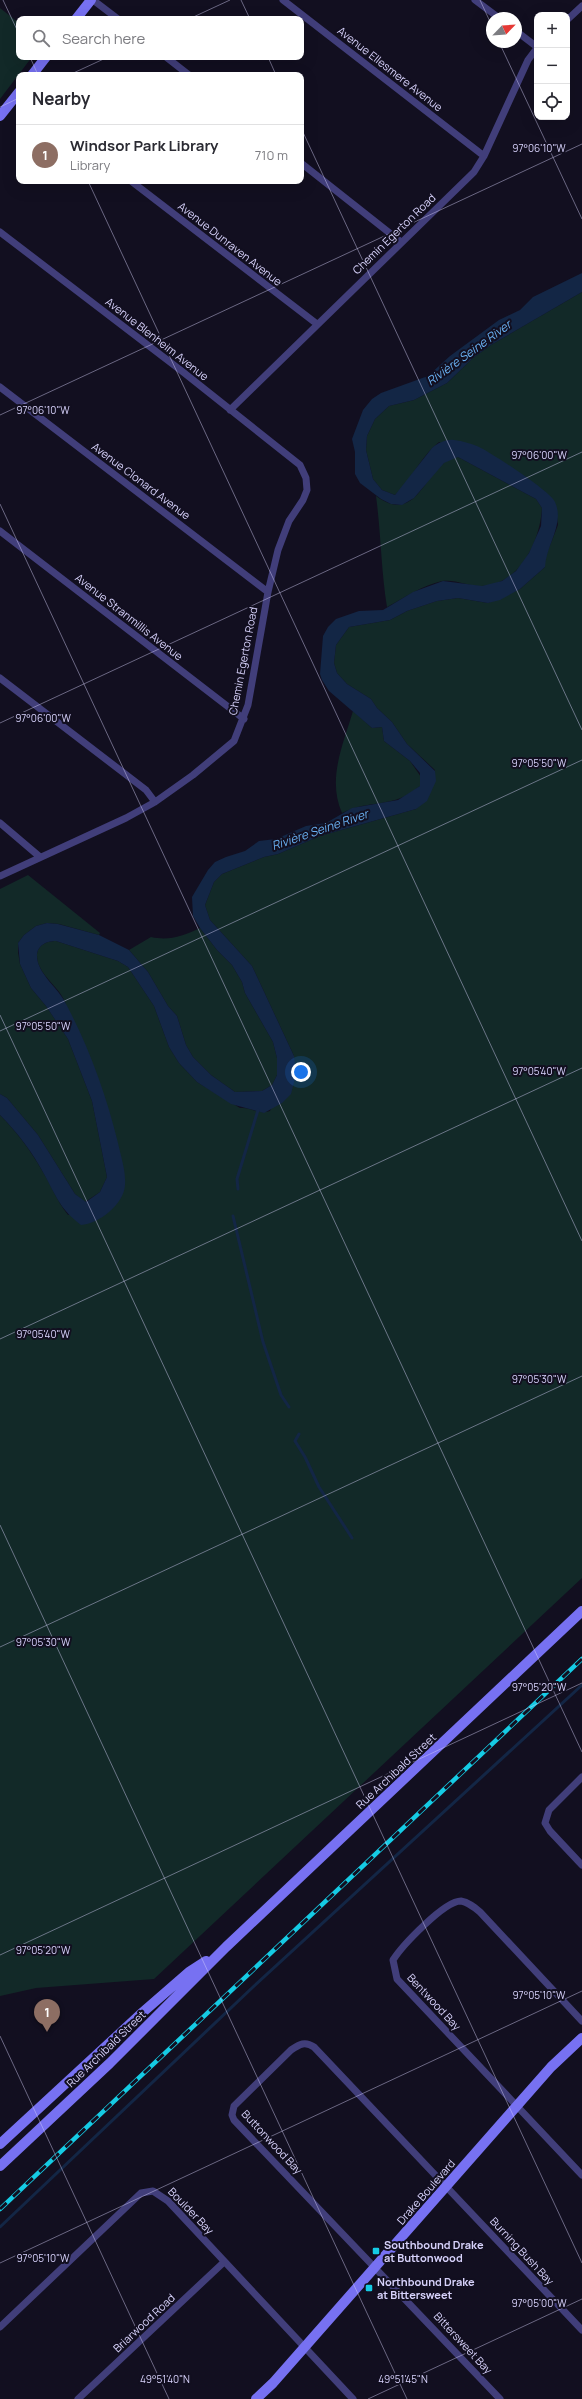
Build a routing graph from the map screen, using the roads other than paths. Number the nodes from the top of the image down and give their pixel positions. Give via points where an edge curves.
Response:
1 (92, 0) edge
2 (282, 0) edge
3 (475, 0) edge
4 (582, 6) edge
5 (491, 12) edge
6 (79, 16) edge
7 (114, 16) edge
8 (303, 16) edge
9 (304, 17) edge
10 (570, 17) edge
11 (522, 36) edge
12 (534, 45) edge
13 (536, 48) edge
14 (44, 60) edge
15 (170, 60) edge
16 (34, 72) edge
17 (185, 72) edge
18 (16, 97) edge
19 (0, 116) edge
20 (484, 156) junction
21 (304, 165) edge
22 (135, 184) edge
23 (0, 232) edge
24 (401, 242) junction
25 (317, 324) junction
26 (0, 387) edge
27 (230, 410) junction
28 (300, 465) joint
29 (0, 531) edge
30 (268, 592) junction
31 (0, 678) edge
32 (244, 719) junction
33 (155, 802) junction
34 (0, 823) edge
35 (40, 857) junction
36 (0, 876) edge
37 (582, 1611) edge
38 (582, 1777) edge
39 (582, 1865) edge
40 (226, 1947) junction
41 (582, 2021) edge
42 (582, 2038) edge
43 (518, 2106) junction
44 (0, 2144) edge
45 (0, 2166) edge
46 (582, 2175) edge
47 (447, 2186) junction
48 (224, 2262) junction
49 (376, 2267) junction
50 (0, 2326) edge
51 (582, 2330) edge
52 (305, 2346) junction
53 (78, 2399) edge
54 (256, 2399) edge
55 (354, 2399) edge
56 (500, 2399) edge

1 - 6 main road
1 - 7 street
2 - 8 street, Avenue Ellesmere Avenue
3 - 5 street
4 - 10 street
9 - 20 street, Avenue Ellesmere Avenue
11 - 12 street
13 - 20 street, Chemin Egerton Road via 525,66
14 - 16 main road
15 - 17 street
18 - 19 main road
20 - 24 street, Chemin Egerton Road via 474,172
21 - 24 street
22 - 25 street, Avenue Dunraven Avenue
23 - 27 street, Avenue Blenheim Avenue
24 - 25 street, Chemin Egerton Road
25 - 27 street, Chemin Egerton Road
26 - 30 street, Avenue Clonard Avenue
27 - 28 street, Avenue Blenheim Avenue
28 - 30 street, Chemin Egerton Road via 306,478 307,490 287,528
29 - 32 street, Avenue Stranmillis Avenue
30 - 32 street, Chemin Egerton Road
31 - 33 street via 140,786
32 - 33 street, Chemin Egerton Road via 234,741
33 - 35 street, Chemin Egerton Road
34 - 35 street
35 - 36 street, Chemin Egerton Road
37 - 40 main road, Rue Archibald Street
38 - 39 street via 549,1810 545,1823
40 - 44 main road, Rue Archibald Street via 189,1972 143,2012
40 - 45 main road, Rue Archibald Street via 110,2063
41 - 43 street, Bentwood Bay via 472,1905 461,1901 451,1903 399,1951 393,1960 397,1978
42 - 43 main road, Drake Boulevard via 551,2067
43 - 46 street
43 - 47 main road, Drake Boulevard
47 - 49 main road, Drake Boulevard
47 - 49 street, Buttonwood Bay via 320,2052 308,2043 292,2050 239,2100 232,2115 238,2125
47 - 51 street, Burning Bush Bay
48 - 50 street, Boulder Bay via 168,2201 158,2193 142,2192
48 - 52 street, Boulder Bay
48 - 53 street, Briarwood Road
49 - 52 main road, Drake Boulevard
49 - 56 street, Bittersweet Bay
52 - 54 main road, Drake Boulevard
52 - 55 street

